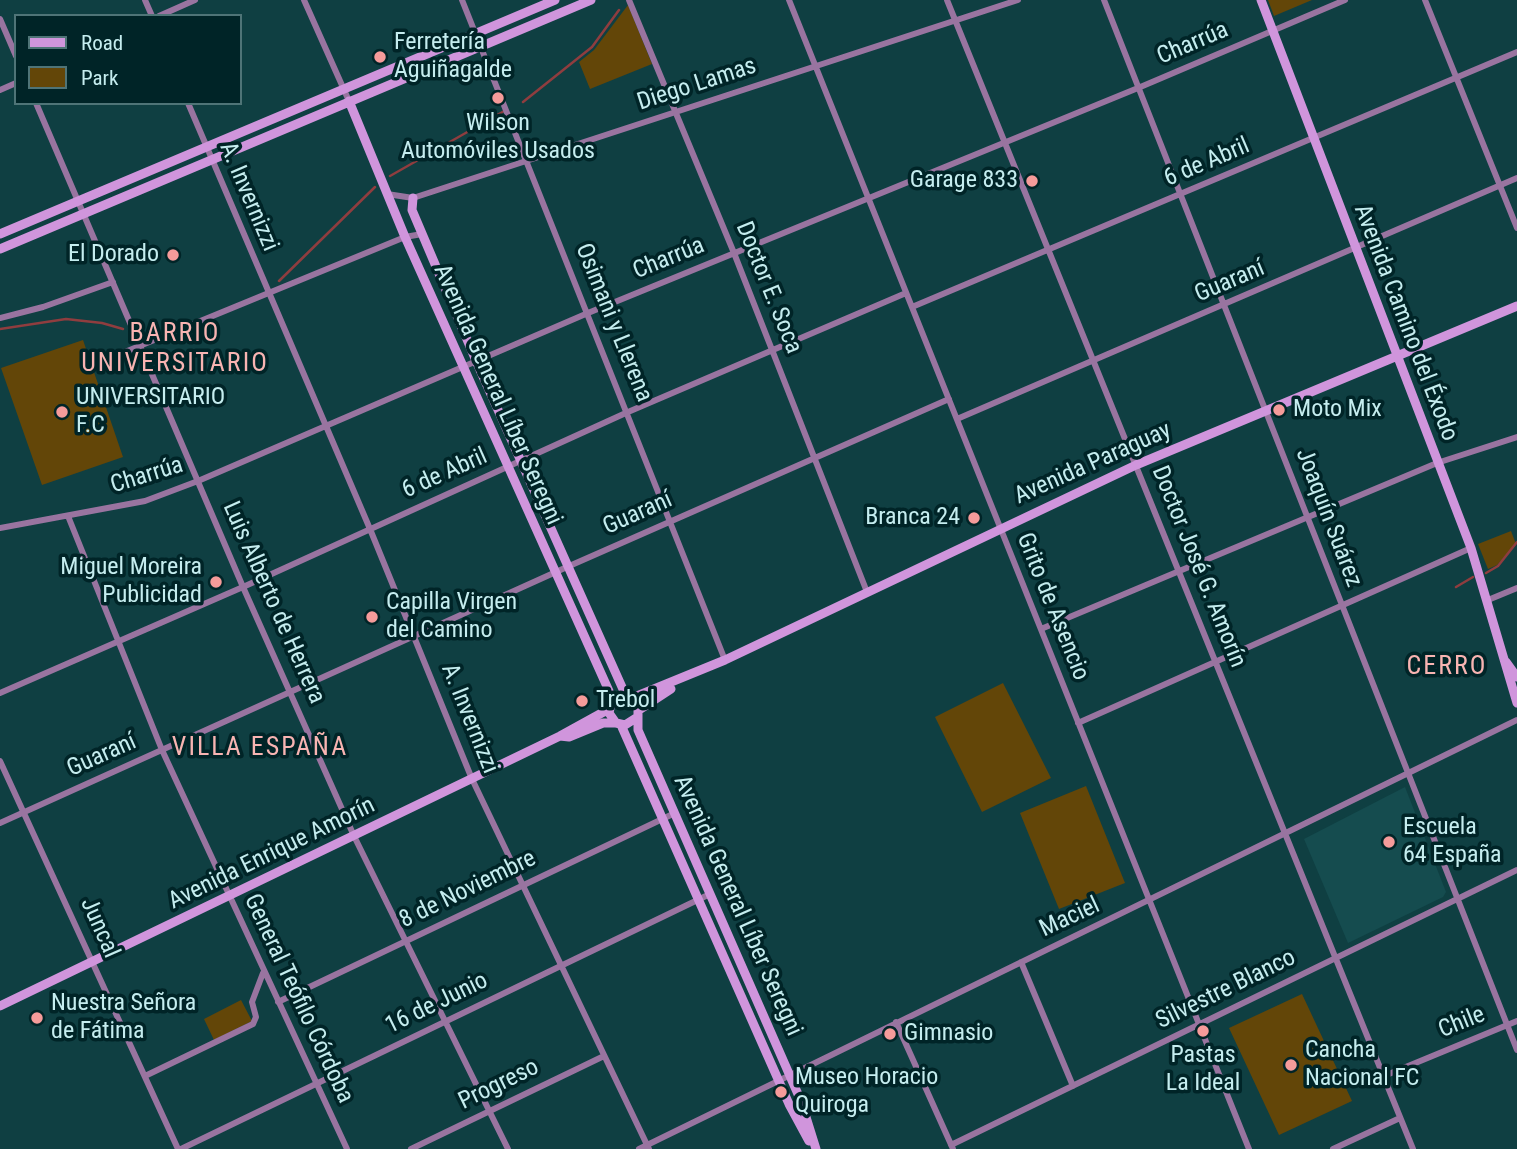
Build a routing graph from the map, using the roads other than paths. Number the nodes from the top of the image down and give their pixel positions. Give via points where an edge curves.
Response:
1 (195, 0) edge
2 (304, 0) edge
3 (462, 0) edge
4 (555, 0) edge
5 (591, 0) edge
6 (629, 0) edge
7 (789, 0) edge
8 (947, 0) edge
9 (1018, 0) edge
10 (1104, 0) edge
11 (1261, 0) edge
12 (1345, 0) edge
13 (1425, 0) edge
14 (164, 14) edge
15 (0, 19) edge
16 (956, 22) junction
17 (1273, 31) junction
18 (476, 32) junction
19 (481, 44) junction
20 (14, 51) edge
21 (1517, 52) edge
22 (816, 67) junction
23 (1455, 78) junction
24 (342, 88) junction
25 (1138, 88) junction
26 (349, 101) junction
27 (37, 105) edge
28 (189, 105) edge
29 (676, 111) junction
30 (1314, 138) junction
31 (1005, 142) junction
32 (205, 146) junction
33 (211, 159) junction
34 (527, 162) junction
35 (1517, 178) edge
36 (1499, 186) junction
37 (387, 194) junction
38 (1180, 195) junction
39 (413, 198) junction
40 (869, 200) junction
41 (78, 202) junction
42 (83, 213) junction
43 (1517, 228) edge
44 (0, 234) edge
45 (422, 234) junction
46 (405, 237) junction
47 (0, 248) edge
48 (1357, 248) junction
49 (1048, 250) junction
50 (734, 253) junction
51 (113, 282) junction
52 (267, 293) junction
53 (906, 293) junction
54 (1224, 305) junction
55 (1517, 306) edge
56 (912, 307) junction
57 (588, 313) junction
58 (0, 318) edge
59 (140, 346) junction
60 (773, 350) junction
61 (1399, 357) junction
62 (103, 361) dead end
63 (1093, 361) junction
64 (477, 363) junction
65 (465, 368) junction
66 (949, 399) junction
67 (1265, 410) junction
68 (628, 412) junction
69 (957, 419) junction
70 (325, 427) junction
71 (1517, 437) edge
72 (816, 456) junction
73 (521, 462) junction
74 (1437, 463) junction
75 (1136, 465) junction
76 (508, 468) junction
77 (198, 481) junction
78 (68, 516) junction
79 (1307, 516) junction
80 (671, 521) junction
81 (0, 528) edge
82 (999, 528) junction
83 (370, 529) junction
84 (1471, 548) junction
85 (567, 567) junction
86 (1178, 570) junction
87 (554, 572) junction
88 (243, 587) junction
89 (1517, 588) edge
90 (867, 592) junction
91 (1488, 600) junction
92 (1341, 603) junction
93 (1041, 629) junction
94 (414, 635) junction
95 (117, 643) junction
96 (725, 660) junction
97 (1215, 660) junction
98 (1506, 662) junction
99 (693, 675) junction
100 (1517, 677) edge
101 (291, 692) junction
102 (0, 693) edge
103 (629, 697) junction
104 (1517, 703) edge
105 (610, 706) junction
106 (637, 714) junction
107 (1517, 720) edge
108 (1078, 723) junction
109 (619, 724) junction
110 (560, 736) junction
111 (162, 750) junction
112 (0, 761) edge
113 (1410, 774) junction
114 (472, 779) junction
115 (25, 811) junction
116 (675, 813) junction
117 (664, 818) junction
118 (0, 822) edge
119 (1285, 834) junction
120 (354, 836) junction
121 (1517, 870) edge
122 (521, 886) junction
123 (710, 894) junction
124 (228, 896) junction
125 (1460, 898) junction
126 (699, 899) junction
127 (1149, 902) junction
128 (407, 940) junction
129 (1335, 957) junction
130 (93, 962) junction
131 (1021, 962) junction
132 (562, 966) junction
133 (263, 973) junction
134 (278, 1002) junction
135 (0, 1006) edge
136 (446, 1021) junction
137 (1517, 1021) edge
138 (897, 1022) junction
139 (1199, 1024) junction
140 (1507, 1025) junction
141 (1517, 1050) edge
142 (604, 1056) junction
143 (789, 1074) junction
144 (145, 1076) junction
145 (1384, 1076) junction
146 (779, 1080) junction
147 (316, 1083) junction
148 (1073, 1086) junction
149 (490, 1111) junction
150 (1400, 1118) junction
151 (648, 1147) edge
152 (952, 1147) edge
153 (179, 1149) edge
154 (347, 1149) edge
155 (411, 1149) edge
156 (508, 1149) edge
157 (639, 1149) edge
158 (815, 1149) edge
159 (1249, 1149) edge
160 (1333, 1149) edge
161 (1413, 1149) edge

1 - 14 street
2 - 24 street
3 - 18 street, Osimani y Llerena
4 - 18 street
5 - 19 street
6 - 29 street, Doctor E. Soca
7 - 22 street, Grito de Asencio
8 - 16 street, Doctor José G. Amorín
9 - 16 street, Diego Lamas
10 - 25 street, Joaquín Suárez
11 - 17 street, Avenida Camino del Éxodo
12 - 17 street, Charrúa
13 - 23 street
15 - 20 street
16 - 22 street, Diego Lamas
16 - 31 street, Doctor José G. Amorín
17 - 25 street, Charrúa
17 - 30 street, Avenida Camino del Éxodo
18 - 19 street, Osimani y Llerena
18 - 24 street
19 - 26 street
19 - 34 street, Osimani y Llerena
21 - 23 street, 6 de Abril
22 - 29 street, Diego Lamas
22 - 40 street, Grito de Asencio
23 - 30 street, 6 de Abril
23 - 36 street
24 - 26 street
24 - 32 street
25 - 31 street, Charrúa
25 - 38 street, Joaquín Suárez
26 - 33 street
26 - 37 street, Avenida General Líber Seregni
27 - 41 street, Luis Alberto de Herrera
28 - 32 street, A. Invernizzi
29 - 34 street, Diego Lamas
29 - 50 street, Doctor E. Soca
30 - 38 street, 6 de Abril
30 - 48 street, Avenida Camino del Éxodo
31 - 40 street, Charrúa
31 - 49 street, Doctor José G. Amorín
32 - 33 street, A. Invernizzi
32 - 41 street
33 - 42 street
33 - 52 street, A. Invernizzi
34 - 39 street, Diego Lamas
34 - 57 street, Osimani y Llerena
35 - 36 street, Guaraní
36 - 43 street
36 - 48 street, Guaraní
37 - 39 street, Diego Lamas
37 - 46 street, Avenida General Líber Seregni
38 - 49 street, 6 de Abril
38 - 54 street, Joaquín Suárez
39 - 45 street, Avenida General Líber Seregni via 412,210
40 - 50 street, Charrúa
40 - 53 street, Grito de Asencio
41 - 42 street, Luis Alberto de Herrera
41 - 44 street
42 - 47 street
42 - 51 street, Luis Alberto de Herrera
45 - 46 street
45 - 64 street, Avenida General Líber Seregni
46 - 52 street
46 - 65 street, Avenida General Líber Seregni
48 - 54 street, Guaraní
48 - 61 street, Avenida Camino del Éxodo
49 - 56 street, 6 de Abril
49 - 63 street, Doctor José G. Amorín
50 - 57 street, Charrúa
50 - 60 street, Doctor E. Soca
51 - 58 street
51 - 59 street, Luis Alberto de Herrera
52 - 59 street
52 - 70 street, A. Invernizzi
53 - 56 street, Grito de Asencio
53 - 60 street, 6 de Abril
54 - 63 street, Guaraní
54 - 67 street, Joaquín Suárez
55 - 61 street, Avenida Paraguay
56 - 66 street, Grito de Asencio
57 - 64 street, Charrúa
57 - 68 street, Osimani y Llerena
59 - 62 street
59 - 77 street, Luis Alberto de Herrera
60 - 68 street, 6 de Abril
60 - 72 street, Doctor E. Soca
61 - 67 street, Avenida Paraguay
61 - 74 street, Avenida Camino del Éxodo
63 - 69 street, Guaraní
63 - 75 street, Doctor José G. Amorín
64 - 65 street, Charrúa
64 - 73 street, Avenida General Líber Seregni
65 - 70 street, Charrúa
65 - 76 street, Avenida General Líber Seregni
66 - 69 street, Grito de Asencio
66 - 72 street, Guaraní
67 - 75 street, Avenida Paraguay
67 - 79 street, Joaquín Suárez
68 - 73 street, 6 de Abril
68 - 80 street, Osimani y Llerena
69 - 82 street, Grito de Asencio
70 - 77 street, Charrúa
70 - 83 street, A. Invernizzi
71 - 74 street
72 - 80 street, Guaraní
72 - 90 street, Doctor E. Soca
73 - 76 street, 6 de Abril
73 - 85 street, Avenida General Líber Seregni
74 - 79 street
74 - 84 street, Avenida Camino del Éxodo
75 - 82 street, Avenida Paraguay
75 - 86 street, Doctor José G. Amorín
76 - 83 street, 6 de Abril
76 - 87 street, Avenida General Líber Seregni
77 - 78 street, Charrúa via 145,500
77 - 88 street, Luis Alberto de Herrera
78 - 81 street, Charrúa
78 - 95 street, General Teófilo Córdoba
79 - 86 street
79 - 92 street, Joaquín Suárez
80 - 85 street, Guaraní
80 - 96 street, Osimani y Llerena
82 - 90 street, Avenida Paraguay
82 - 93 street, Grito de Asencio
83 - 88 street, 6 de Abril
83 - 94 street, A. Invernizzi
84 - 91 street, Avenida Camino del Éxodo
84 - 92 street
85 - 87 street, Guaraní
85 - 103 street, Avenida General Líber Seregni
86 - 93 street
86 - 97 street, Doctor José G. Amorín
87 - 94 street, Guaraní
87 - 105 street, Avenida General Líber Seregni via 609,691
88 - 95 street, 6 de Abril
88 - 101 street, Luis Alberto de Herrera
89 - 91 street
90 - 96 street, Avenida Paraguay
91 - 98 street, Avenida Camino del Éxodo
92 - 97 street
92 - 113 street, Joaquín Suárez
93 - 108 street, Grito de Asencio
94 - 101 street, Guaraní
94 - 114 street, A. Invernizzi
95 - 102 street, 6 de Abril
95 - 111 street, General Teófilo Córdoba
96 - 99 street, Avenida Paraguay
97 - 108 street
97 - 119 street, Doctor José G. Amorín
98 - 100 street, Avenida Camino del Éxodo
98 - 104 street, Avenida Camino del Éxodo
99 - 103 street, Avenida Paraguay
99 - 106 street, Avenida Paraguay
101 - 111 street, Guaraní
101 - 120 street, Luis Alberto de Herrera
103 - 105 street via 618,697
103 - 106 street
105 - 109 street
105 - 110 street, Avenida Enrique Amorín
106 - 109 street via 629,724
106 - 116 street, Avenida General Líber Seregni via 638,730
107 - 113 street, Maciel
108 - 127 street, Grito de Asencio
109 - 110 street, Avenida Enrique Amorín via 603,723 569,737
109 - 117 street, Avenida General Líber Seregni
110 - 114 street, Avenida Enrique Amorín
111 - 115 street, Guaraní
111 - 124 street, General Teófilo Córdoba
112 - 115 street, Juncal
113 - 119 street, Maciel
113 - 125 street, Joaquín Suárez
114 - 120 street, Avenida Enrique Amorín
114 - 122 street, A. Invernizzi
115 - 118 street, Guaraní
115 - 130 street, Juncal
116 - 117 street, 8 de Noviembre
116 - 123 street, Avenida General Líber Seregni
117 - 122 street, 8 de Noviembre
117 - 126 street, Avenida General Líber Seregni
119 - 127 street, Maciel
119 - 129 street, Doctor José G. Amorín
120 - 124 street, Avenida Enrique Amorín
120 - 128 street, Luis Alberto de Herrera
121 - 125 street, Silvestre Blanco
122 - 128 street, 8 de Noviembre
122 - 132 street, A. Invernizzi
123 - 126 street, 16 de Junio
123 - 143 street, Avenida General Líber Seregni
124 - 130 street, Avenida Enrique Amorín
124 - 133 street, General Teófilo Córdoba
125 - 129 street, Silvestre Blanco
125 - 140 street, Joaquín Suárez
126 - 132 street, 16 de Junio
126 - 146 street, Avenida General Líber Seregni
127 - 131 street, Maciel
127 - 139 street, Grito de Asencio
128 - 134 street, 8 de Noviembre
128 - 136 street, Luis Alberto de Herrera
129 - 139 street, Silvestre Blanco
129 - 145 street, Doctor José G. Amorín
130 - 135 street, Avenida Enrique Amorín
130 - 144 street, Juncal
131 - 138 street, Maciel
131 - 148 street
132 - 136 street, 16 de Junio
132 - 142 street, A. Invernizzi
133 - 134 street, General Teófilo Córdoba
133 - 144 street via 251,1002 256,1017 253,1024
134 - 147 street, General Teófilo Córdoba
136 - 147 street, 16 de Junio
136 - 149 street, Luis Alberto de Herrera
137 - 140 street, Chile
138 - 143 street, Maciel
138 - 152 street
139 - 148 street, Silvestre Blanco
139 - 159 street, Grito de Asencio
140 - 141 street, Joaquín Suárez
140 - 145 street, Chile
142 - 149 street, Progreso
142 - 151 street, A. Invernizzi
143 - 146 street, Maciel
143 - 158 street, Avenida General Líber Seregni
144 - 153 street, Juncal
145 - 150 street, Doctor José G. Amorín
146 - 151 street, Maciel
146 - 158 street, Avenida General Líber Seregni
147 - 153 street, 16 de Junio
147 - 154 street, General Teófilo Córdoba
148 - 152 street, Silvestre Blanco
149 - 155 street, Progreso
149 - 156 street, Luis Alberto de Herrera
150 - 160 street
150 - 161 street, Doctor José G. Amorín
151 - 157 street, Maciel

